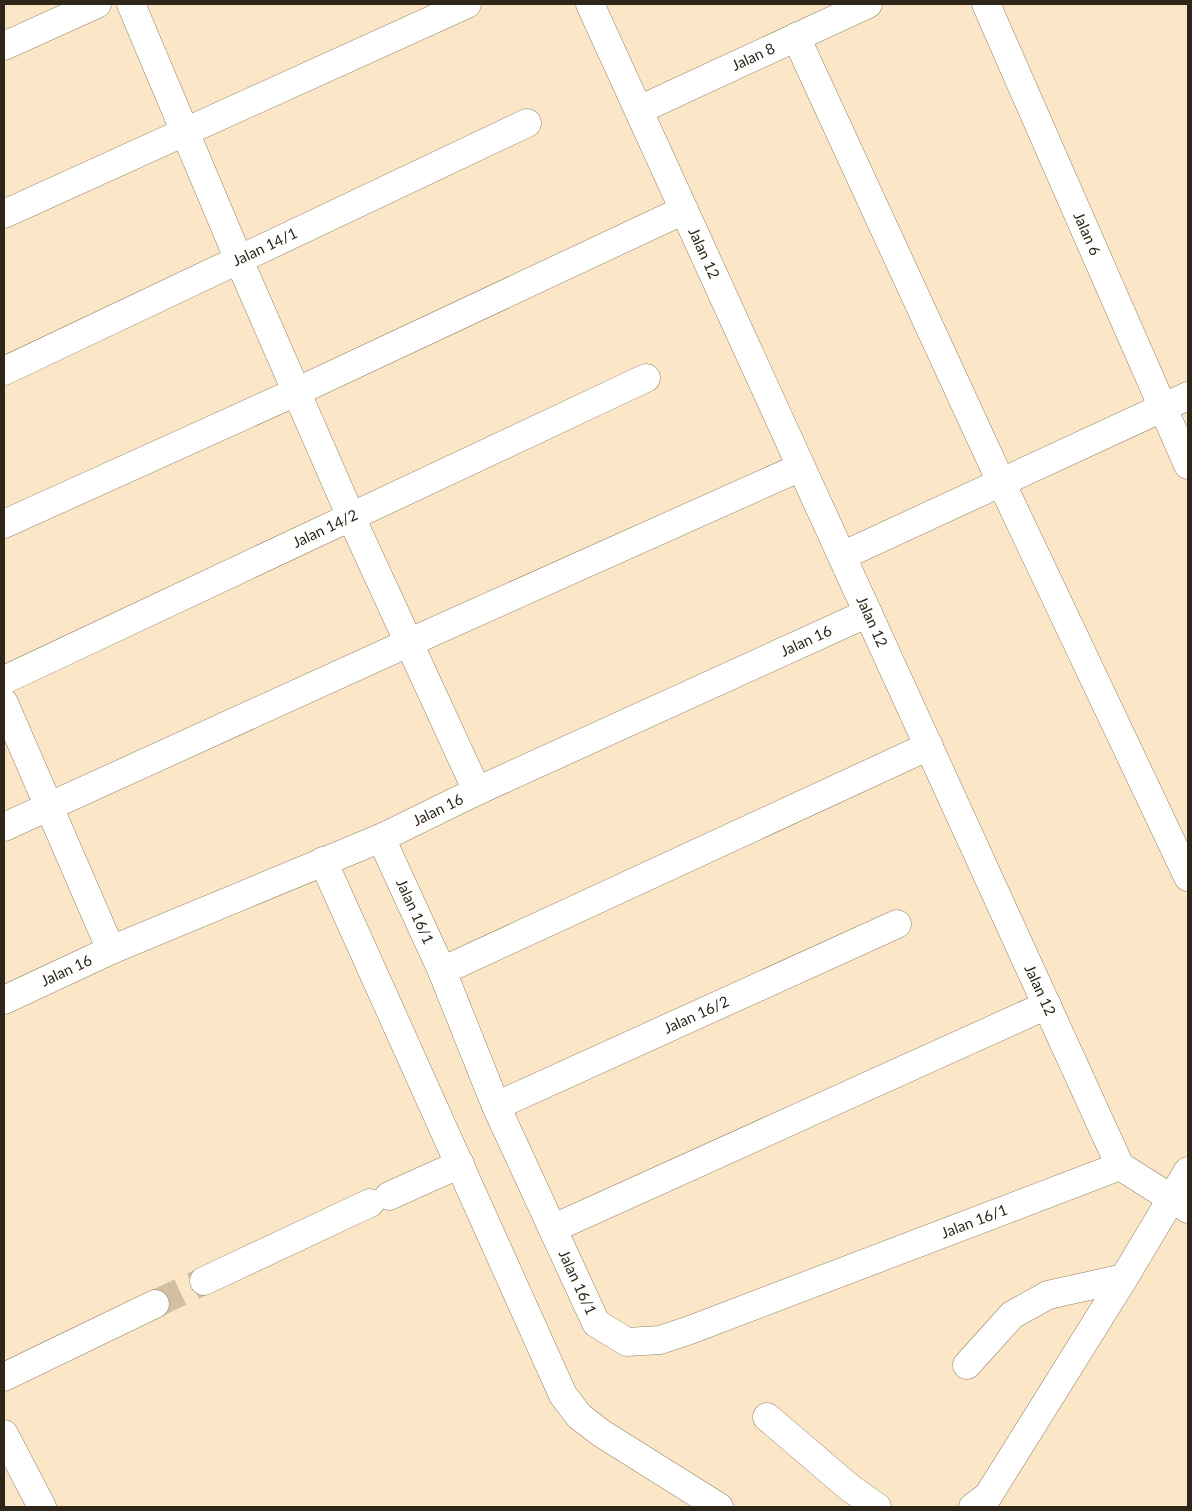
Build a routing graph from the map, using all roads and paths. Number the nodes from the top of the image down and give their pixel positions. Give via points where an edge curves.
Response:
1 (97, 4) edge
2 (131, 4) edge
3 (467, 4) edge
4 (590, 4) edge
5 (868, 4) edge
6 (986, 4) edge
7 (54, 13) edge
8 (796, 37) junction
9 (4, 46) edge
10 (639, 110) junction
11 (528, 123) dead end
12 (185, 132) junction
13 (684, 210) junction
14 (4, 214) edge
15 (239, 260) junction
16 (4, 372) edge
17 (646, 378) dead end
18 (296, 392) junction
19 (1188, 396) edge
20 (1162, 408) junction
21 (1188, 465) edge
22 (802, 467) junction
23 (1001, 482) junction
24 (351, 517) junction
25 (4, 524) edge
26 (842, 556) junction
27 (868, 613) junction
28 (408, 643) junction
29 (4, 680) edge
30 (4, 704) edge
31 (929, 746) junction
32 (477, 791) junction
33 (48, 807) junction
34 (4, 827) edge
35 (381, 838) junction
36 (323, 861) junction
37 (1188, 877) edge
38 (897, 924) dead end
39 (111, 950) junction
40 (442, 971) junction
41 (4, 1000) edge
42 (1047, 1005) junction
43 (496, 1106) junction
44 (460, 1164) junction
45 (1120, 1166) junction
46 (1188, 1171) edge
47 (1180, 1204) edge
48 (554, 1228) junction
49 (1124, 1278) junction
50 (204, 1282) tunnel mouth
51 (155, 1304) tunnel mouth
52 (967, 1365) dead end
53 (4, 1377) edge
54 (767, 1417) dead end
55 (4, 1434) edge
56 (42, 1507) edge
57 (719, 1507) edge
58 (877, 1507) edge
59 (973, 1507) edge

1 - 7 street
2 - 12 street
3 - 12 street
4 - 10 street, Jalan 12
5 - 8 street, Jalan 8
6 - 20 street, Jalan 6
7 - 9 street
8 - 10 street, Jalan 8
8 - 23 street
10 - 13 street, Jalan 12
11 - 15 street, Jalan 14/1
12 - 14 street
12 - 15 street
13 - 18 street
13 - 22 street, Jalan 12
15 - 16 street, Jalan 14/1
15 - 18 street
17 - 24 street, Jalan 14/2
18 - 24 street
18 - 25 street
19 - 20 street
20 - 21 street, Jalan 6
20 - 23 street
22 - 26 street, Jalan 12
22 - 28 street
23 - 26 street
23 - 37 street
24 - 28 street
24 - 29 street, Jalan 14/2
26 - 27 street, Jalan 12
27 - 31 street, Jalan 12
27 - 32 street, Jalan 16
28 - 32 street
28 - 33 street
30 - 33 street
31 - 40 street
31 - 42 street, Jalan 12
32 - 35 street, Jalan 16
33 - 34 street
33 - 39 street
35 - 36 street, Jalan 16
35 - 40 street, Jalan 16/1
36 - 39 street, Jalan 16
36 - 44 street
38 - 43 street, Jalan 16/2
39 - 41 street, Jalan 16
40 - 43 street, Jalan 16/1
42 - 45 street, Jalan 12
42 - 48 street
43 - 48 street, Jalan 16/1
44 - 50 street
44 - 57 street via 563,1395 579,1416 601,1433
45 - 47 street
45 - 48 street, Jalan 16/1 via 660,1340 627,1342 596,1323
46 - 47 street
47 - 49 street
49 - 52 street via 1048,1295 1012,1315
49 - 59 street via 988,1496
51 - 53 street
54 - 58 street
55 - 56 street

